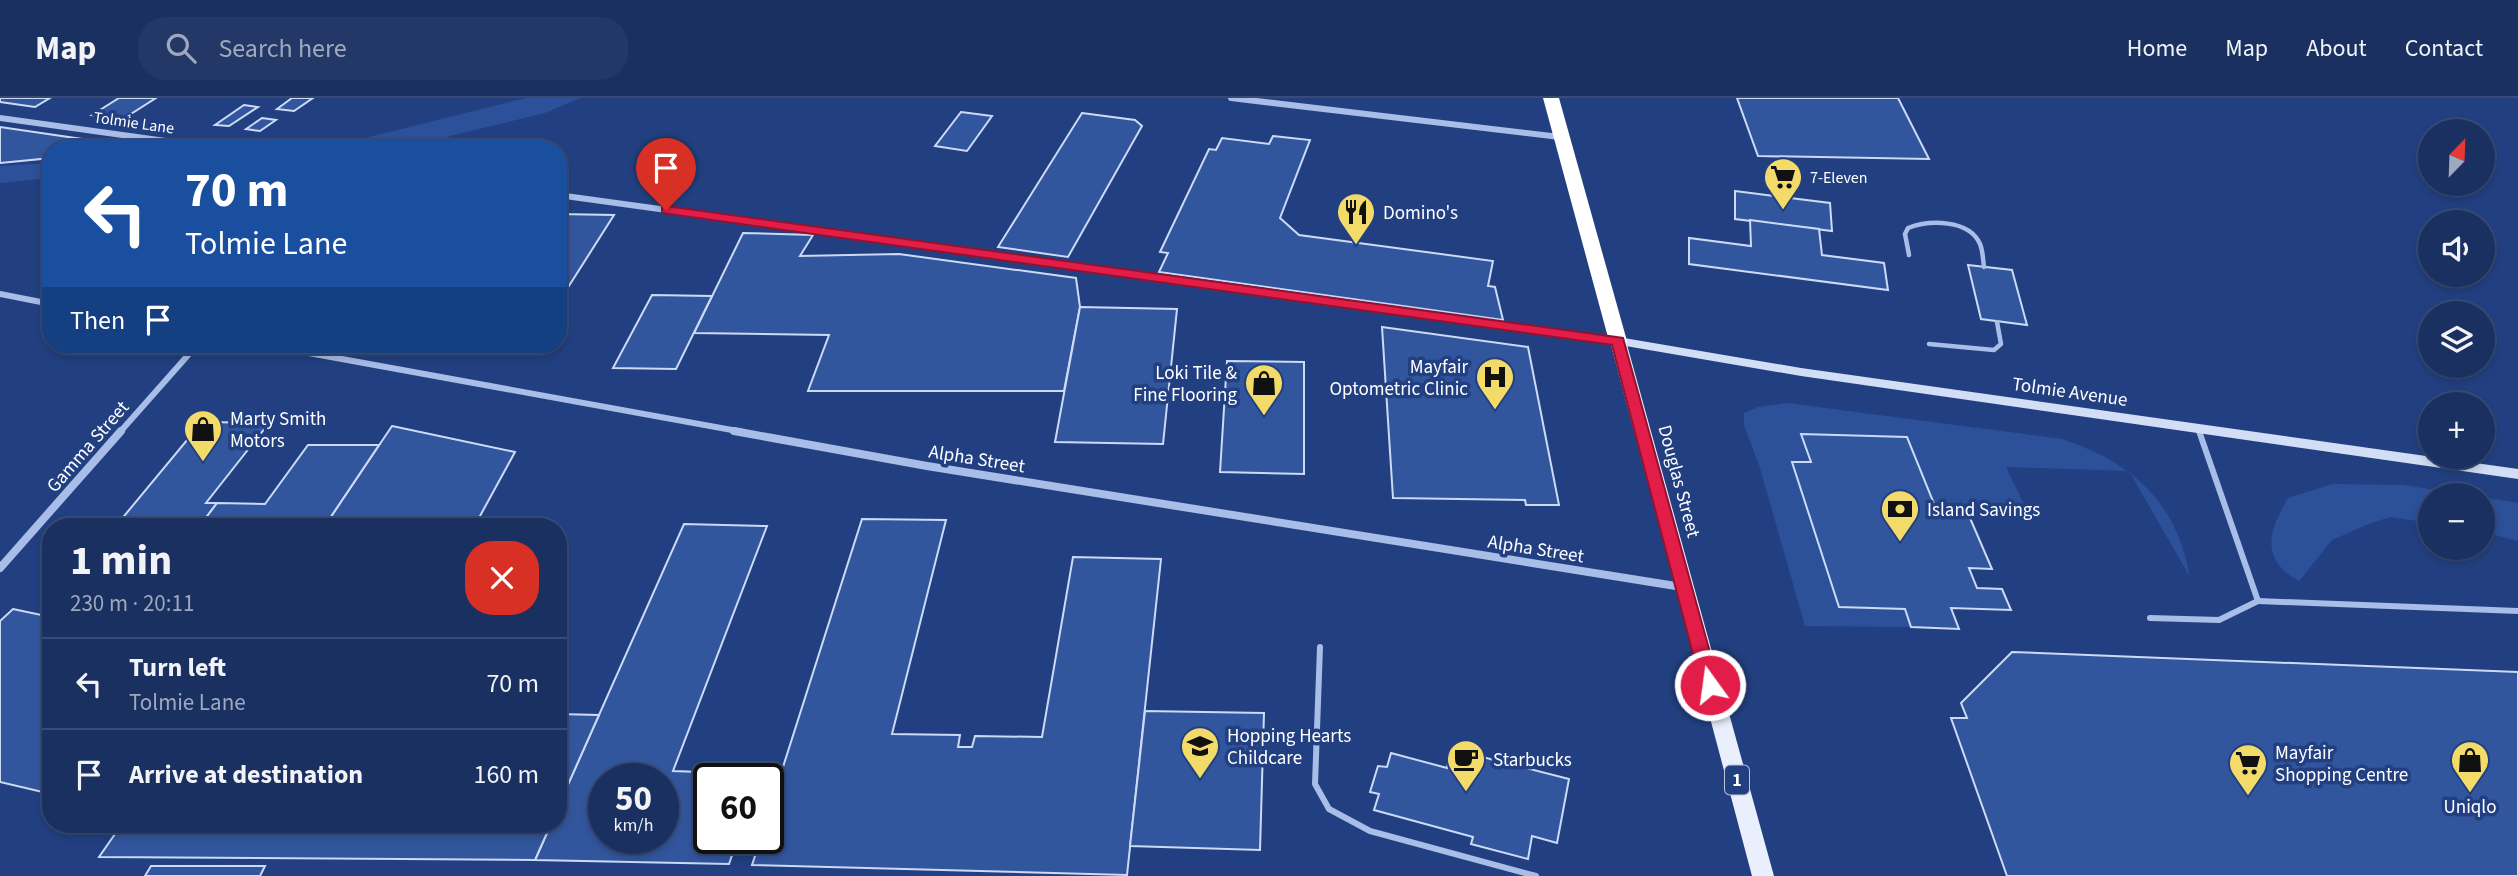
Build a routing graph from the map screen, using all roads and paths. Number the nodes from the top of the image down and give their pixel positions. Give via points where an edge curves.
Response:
1 (1231, 98) edge
2 (1551, 98) edge
3 (0, 118) edge
4 (1563, 138) junction
5 (158, 140) edge
6 (567, 196) edge
7 (1909, 255) dead end
8 (1984, 267) dead end
9 (0, 294) edge
10 (42, 302) edge
11 (1997, 321) dead end
12 (1618, 341) junction
13 (1929, 344) dead end
14 (189, 354) edge
15 (314, 354) edge
16 (2198, 428) junction
17 (2518, 474) edge
18 (44, 518) edge
19 (42, 520) edge
20 (0, 568) edge
21 (1686, 588) junction
22 (2258, 601) junction
23 (2518, 611) edge
24 (2150, 618) dead end
25 (1320, 647) dead end
26 (1536, 876) edge
27 (1763, 876) edge

1 - 4 street
2 - 4 highway, Douglas Street / 1
3 - 5 street, Tolmie Lane
4 - 12 highway, Douglas Street / 1
6 - 12 street
7 - 8 lane via 1908,228 1940,223 1973,236
9 - 10 street
11 - 13 lane via 2001,344 1994,350
12 - 16 street, Tolmie Avenue via 1801,372
12 - 21 main road, Douglas Street / 1
14 - 18 street, Gamma Street
15 - 21 street, Alpha Street via 914,464
16 - 17 street, Tolmie Avenue
16 - 22 lane
19 - 20 street, Gamma Street
21 - 27 main road, Douglas Street / 1
22 - 23 lane
22 - 24 lane via 2220,620
25 - 26 lane via 1315,784 1328,810 1370,831

